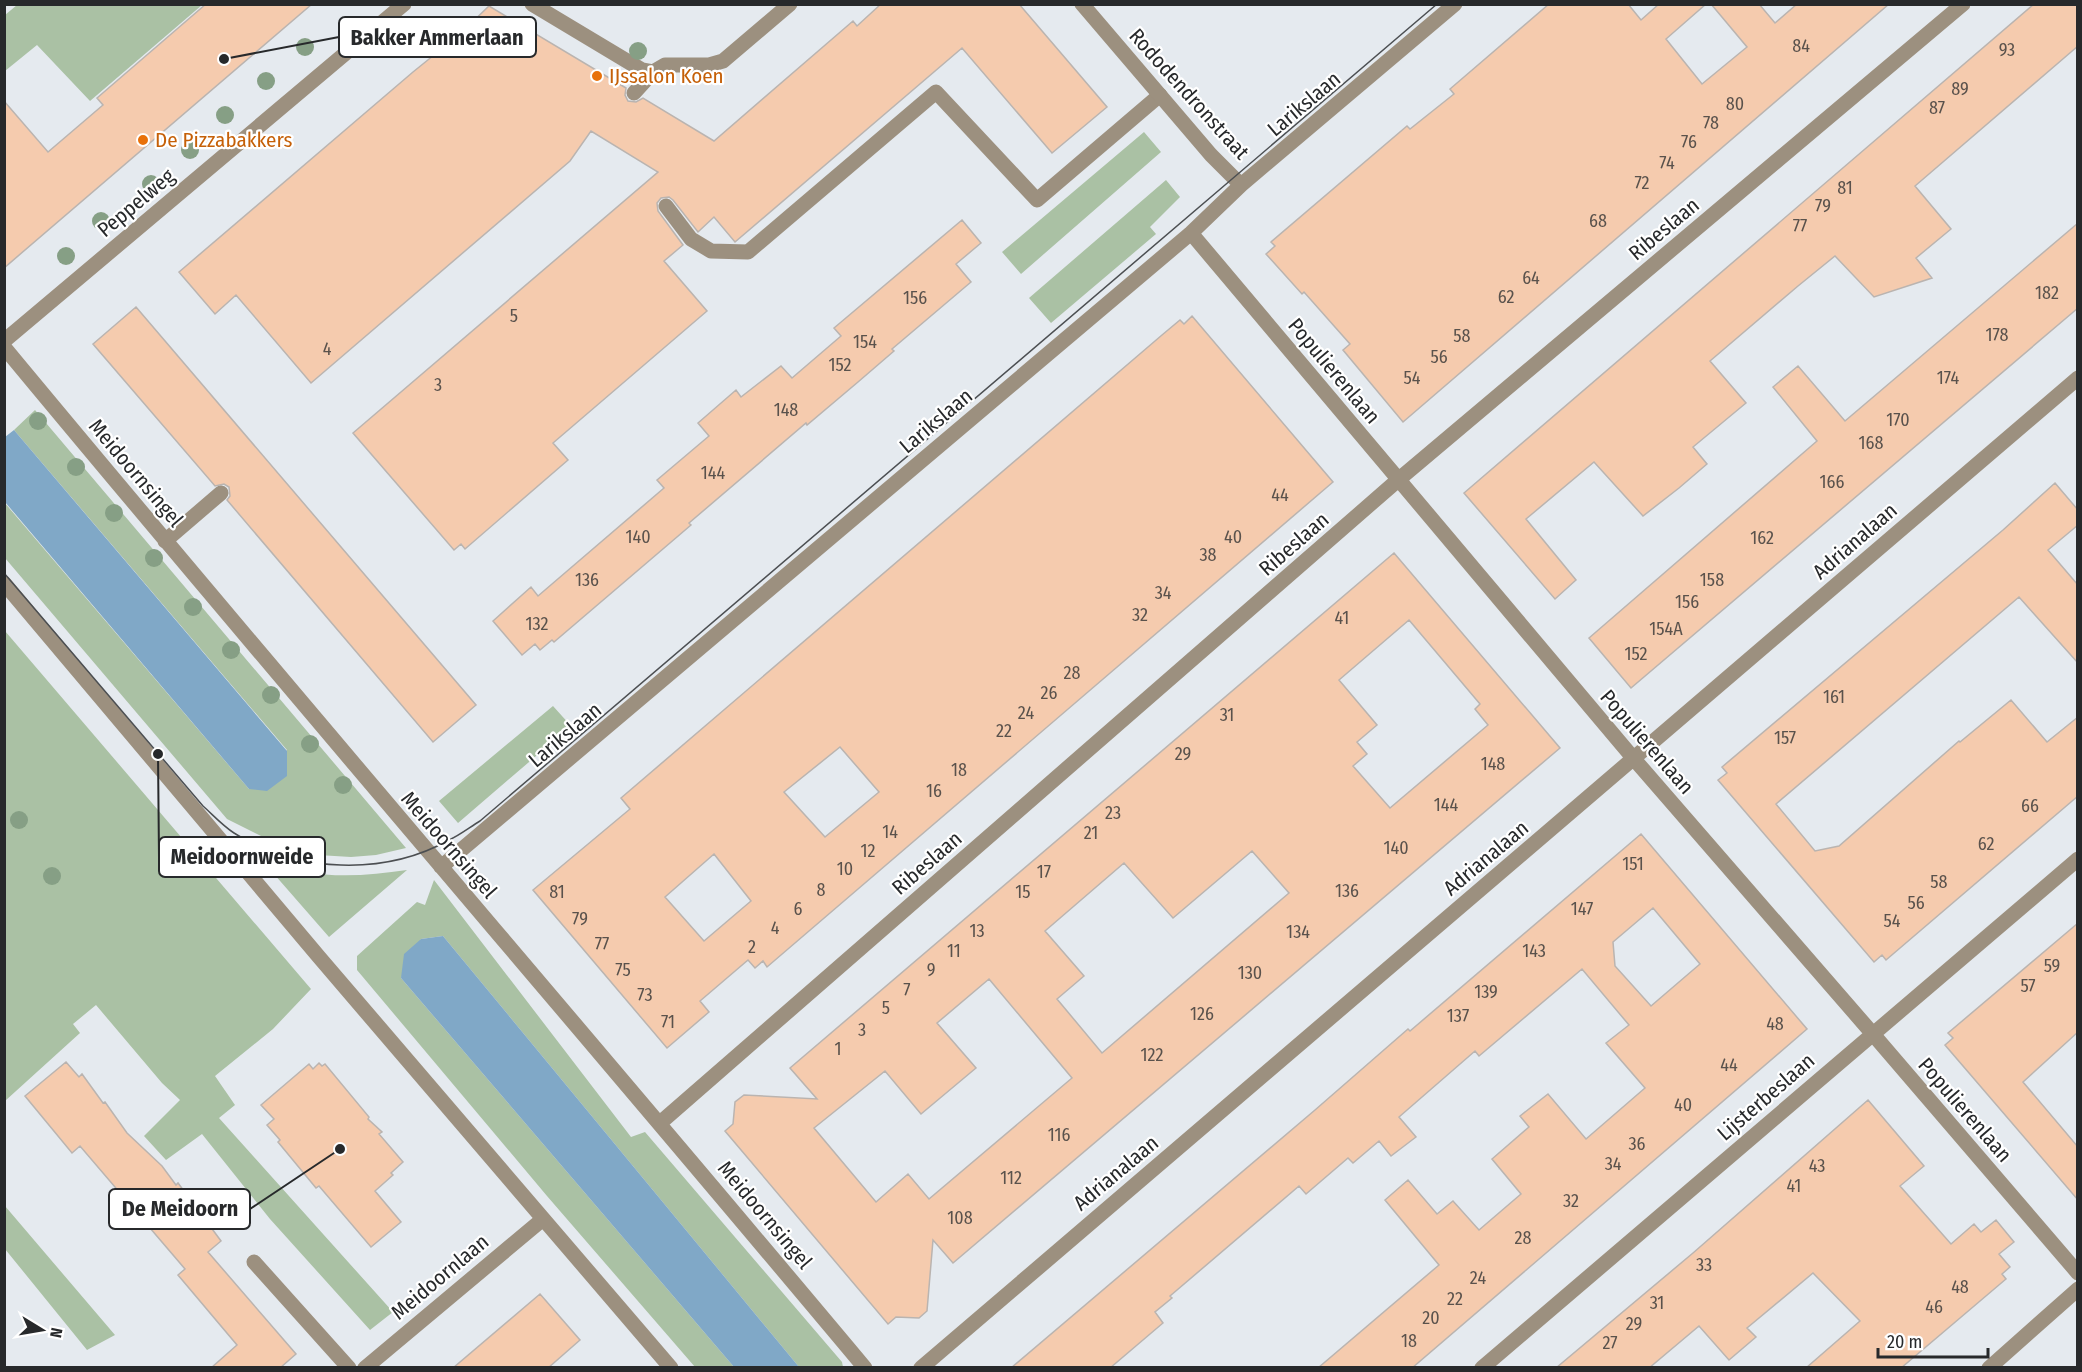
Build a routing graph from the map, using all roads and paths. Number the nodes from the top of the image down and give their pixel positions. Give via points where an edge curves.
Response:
1 (404, 4) edge
2 (532, 4) edge
3 (790, 4) edge
4 (1082, 4) edge
5 (1455, 4) edge
6 (1963, 4) edge
7 (653, 72) junction
8 (634, 93) dead end
9 (1160, 95) junction
10 (1241, 185) junction
11 (666, 206) dead end
12 (1191, 233) junction
13 (4, 341) edge
14 (4, 347) edge
15 (2078, 378) edge
16 (1398, 480) junction
17 (221, 493) dead end
18 (165, 541) junction
19 (4, 583) edge
20 (1634, 759) junction
21 (2078, 859) edge
22 (441, 867) junction
23 (1872, 1033) junction
24 (660, 1123) junction
25 (543, 1219) junction
26 (254, 1262) dead end
27 (2078, 1274) edge
28 (2078, 1289) edge
29 (349, 1368) edge
30 (365, 1368) edge
31 (671, 1368) edge
32 (865, 1368) edge
33 (921, 1368) edge
34 (1482, 1368) edge
35 (1989, 1368) edge

1 - 13 street, Peppelweg
2 - 7 street via 642,70
3 - 7 street via 723,60 710,65 665,65
4 - 9 street, Rododendronstraat
5 - 10 street, Larikslaan
6 - 16 street, Ribeslaan
7 - 8 street
9 - 10 street, Rododendronstraat
9 - 11 street via 1037,200 936,92 747,252 711,251 691,239
10 - 12 street, Larikslaan
12 - 16 street, Populierenlaan
12 - 22 street, Larikslaan
14 - 18 street, Meidoornsingel
15 - 20 street, Adrianalaan
16 - 20 street, Populierenlaan
16 - 24 street, Ribeslaan
17 - 18 street
18 - 22 street, Meidoornsingel
19 - 25 street
20 - 23 street, Populierenlaan
20 - 33 street, Adrianalaan
21 - 23 street, Lijsterbeslaan
22 - 24 street, Meidoornsingel
23 - 27 street, Populierenlaan
23 - 34 street, Lijsterbeslaan
24 - 32 street, Meidoornsingel
25 - 30 street, Meidoornlaan
25 - 31 street
26 - 29 street
28 - 35 street

